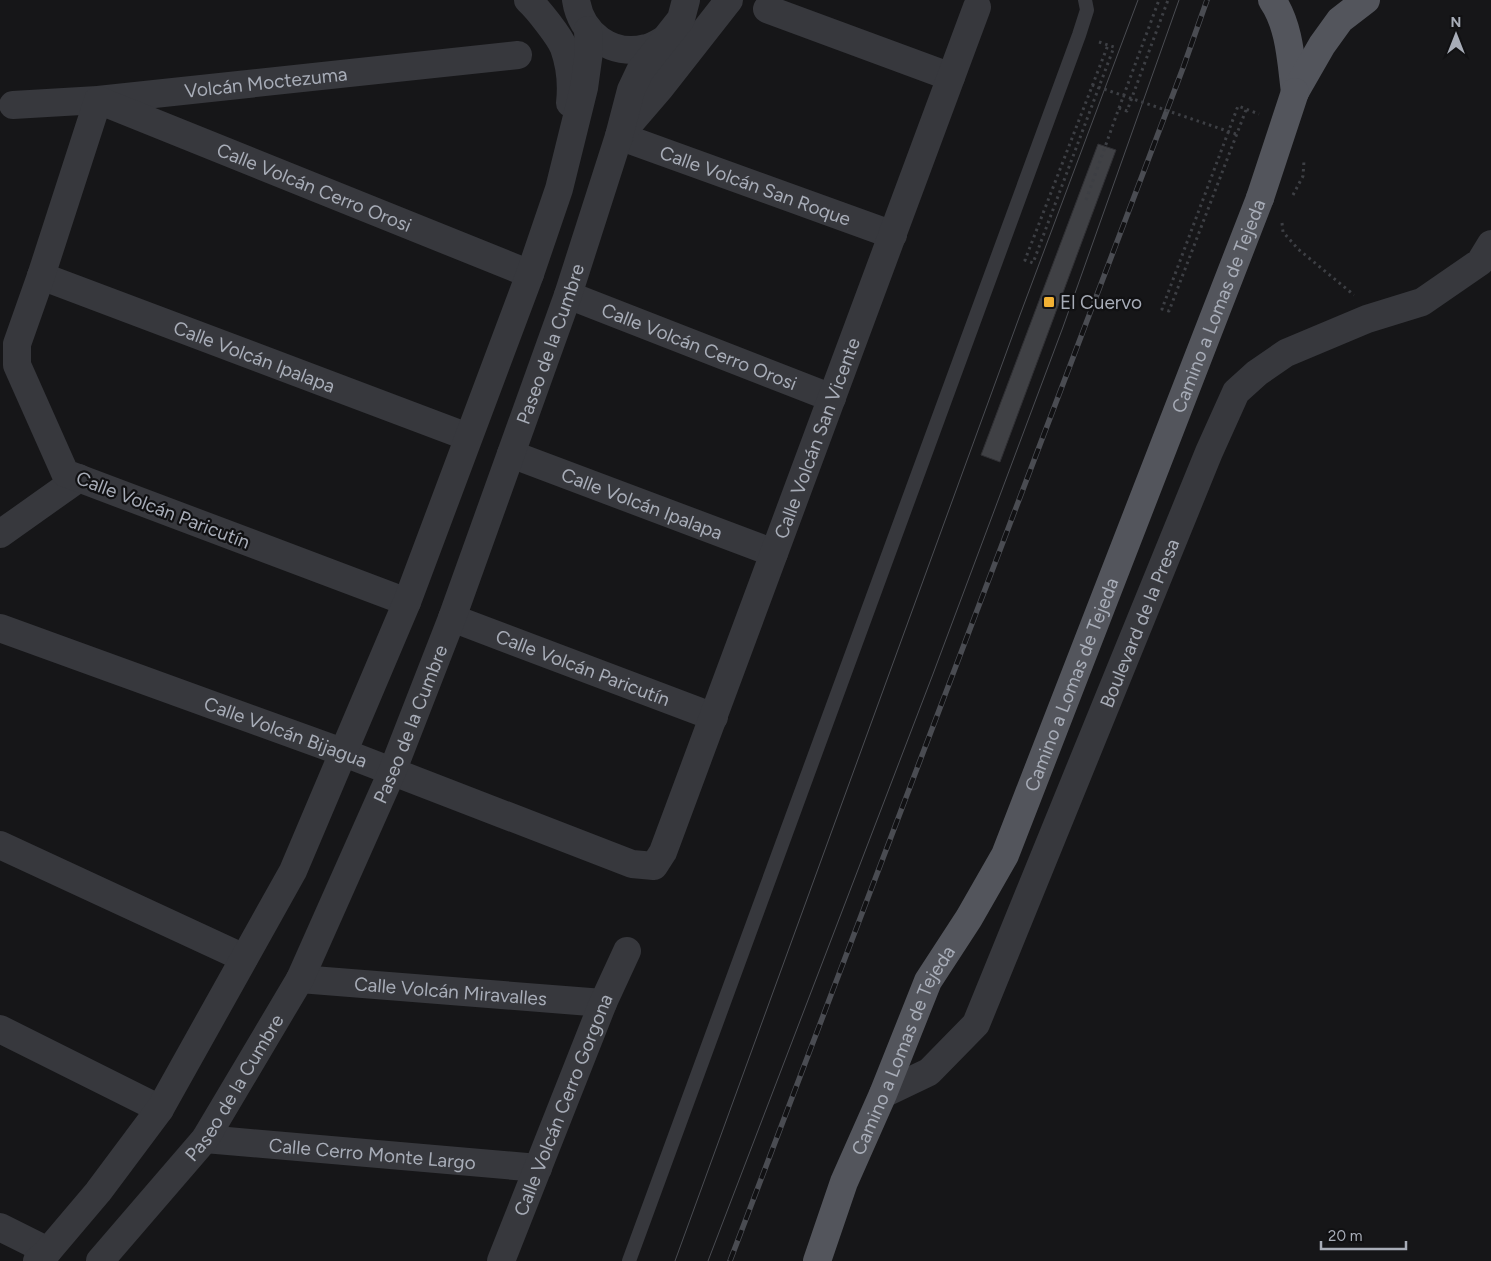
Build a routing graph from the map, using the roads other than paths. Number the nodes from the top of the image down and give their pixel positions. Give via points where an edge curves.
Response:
1 (528, 0) edge
2 (576, 0) edge
3 (686, 0) edge
4 (729, 0) edge
5 (1085, 0) edge
6 (1272, 0) edge
7 (1366, 0) edge
8 (977, 8) dead end
9 (767, 9) dead end
10 (588, 30) junction
11 (667, 38) junction
12 (518, 54) dead end
13 (951, 77) junction
14 (1295, 92) junction
15 (98, 100) junction
16 (13, 105) dead end
17 (619, 136) junction
18 (564, 169) junction
19 (892, 235) junction
20 (1491, 244) edge
21 (530, 274) junction
22 (41, 276) junction
23 (568, 295) junction
24 (832, 398) junction
25 (468, 437) junction
26 (511, 454) junction
27 (79, 478) junction
28 (0, 534) edge
29 (774, 553) junction
30 (407, 602) junction
31 (452, 618) junction
32 (0, 628) edge
33 (714, 717) junction
34 (342, 752) junction
35 (392, 772) junction
36 (0, 845) edge
37 (654, 866) joint
38 (627, 950) dead end
39 (244, 958) junction
40 (300, 979) junction
41 (603, 1003) junction
42 (0, 1029) edge
43 (883, 1094) junction
44 (160, 1109) junction
45 (205, 1139) junction
46 (538, 1168) junction
47 (0, 1227) edge
48 (43, 1256) edge
49 (100, 1261) edge
50 (501, 1261) edge
51 (629, 1261) edge
52 (817, 1261) edge

1 - 18 street via 564,46 572,88
2 - 10 street via 578,13
3 - 11 street, Paseo de la Cumbre via 681,19
4 - 17 street, Paseo de la Cumbre
5 - 51 lane via 1087,10 1079,35
6 - 14 main road, Camino a Lomas de Tejeda via 1279,10 1289,44
7 - 14 main road, Camino a Lomas de Tejeda via 1340,20
8 - 13 street, Calle Volcán San Vicente
9 - 13 street
10 - 11 street via 604,44 626,50 648,48
10 - 18 street via 589,52 584,88
11 - 17 street, Paseo de la Cumbre via 640,71 631,90
12 - 15 street, Volcán Moctezuma
13 - 19 street, Calle Volcán San Vicente
14 - 43 main road, Camino a Lomas de Tejeda, bridge via 1260,198 1005,855 928,981
15 - 16 street, Volcán Moctezuma
15 - 21 street, Calle Volcán Cerro Orosi
15 - 22 street, Calle Volcán Paricutín
17 - 19 street, Calle Volcán San Roque
17 - 23 street, Paseo de la Cumbre
18 - 21 street
19 - 24 street, Calle Volcán San Vicente
20 - 43 street, Boulevard de la Presa via 1480,262 1422,302 1367,319 1286,353 1236,392 976,1024 929,1072
21 - 25 street
22 - 25 street, Calle Volcán Ipalapa
22 - 27 street, Calle Volcán Paricutín via 17,344 17,365 65,473
23 - 24 street, Calle Volcán Cerro Orosi
23 - 26 street, Paseo de la Cumbre
24 - 29 street, Calle Volcán San Vicente
25 - 30 street
26 - 29 street, Calle Volcán Ipalapa
26 - 31 street, Paseo de la Cumbre
27 - 28 street
27 - 30 street, Calle Volcán Paricutín
29 - 33 street, Calle Volcán San Vicente
30 - 34 street
31 - 33 street, Calle Volcán Paricutín
31 - 35 street, Paseo de la Cumbre
32 - 34 street, Calle Volcán Bijagua
33 - 37 street, Calle Volcán San Vicente via 663,852
34 - 35 street, Calle Volcán Bijagua
34 - 39 street via 292,871
35 - 37 street, Calle Volcán Bijagua via 632,864
35 - 40 street, Paseo de la Cumbre
36 - 39 street
38 - 41 street, Calle Volcán Cerro Gorgona
39 - 44 street
40 - 41 street, Calle Volcán Miravalles
40 - 45 street, Paseo de la Cumbre
41 - 46 street, Calle Volcán Cerro Gorgona
42 - 44 street
43 - 52 main road, Camino a Lomas de Tejeda via 844,1182
44 - 48 street via 98,1192
45 - 46 street, Calle Cerro Monte Largo
45 - 49 street, Paseo de la Cumbre
46 - 50 street, Calle Volcán Cerro Gorgona
47 - 48 street

